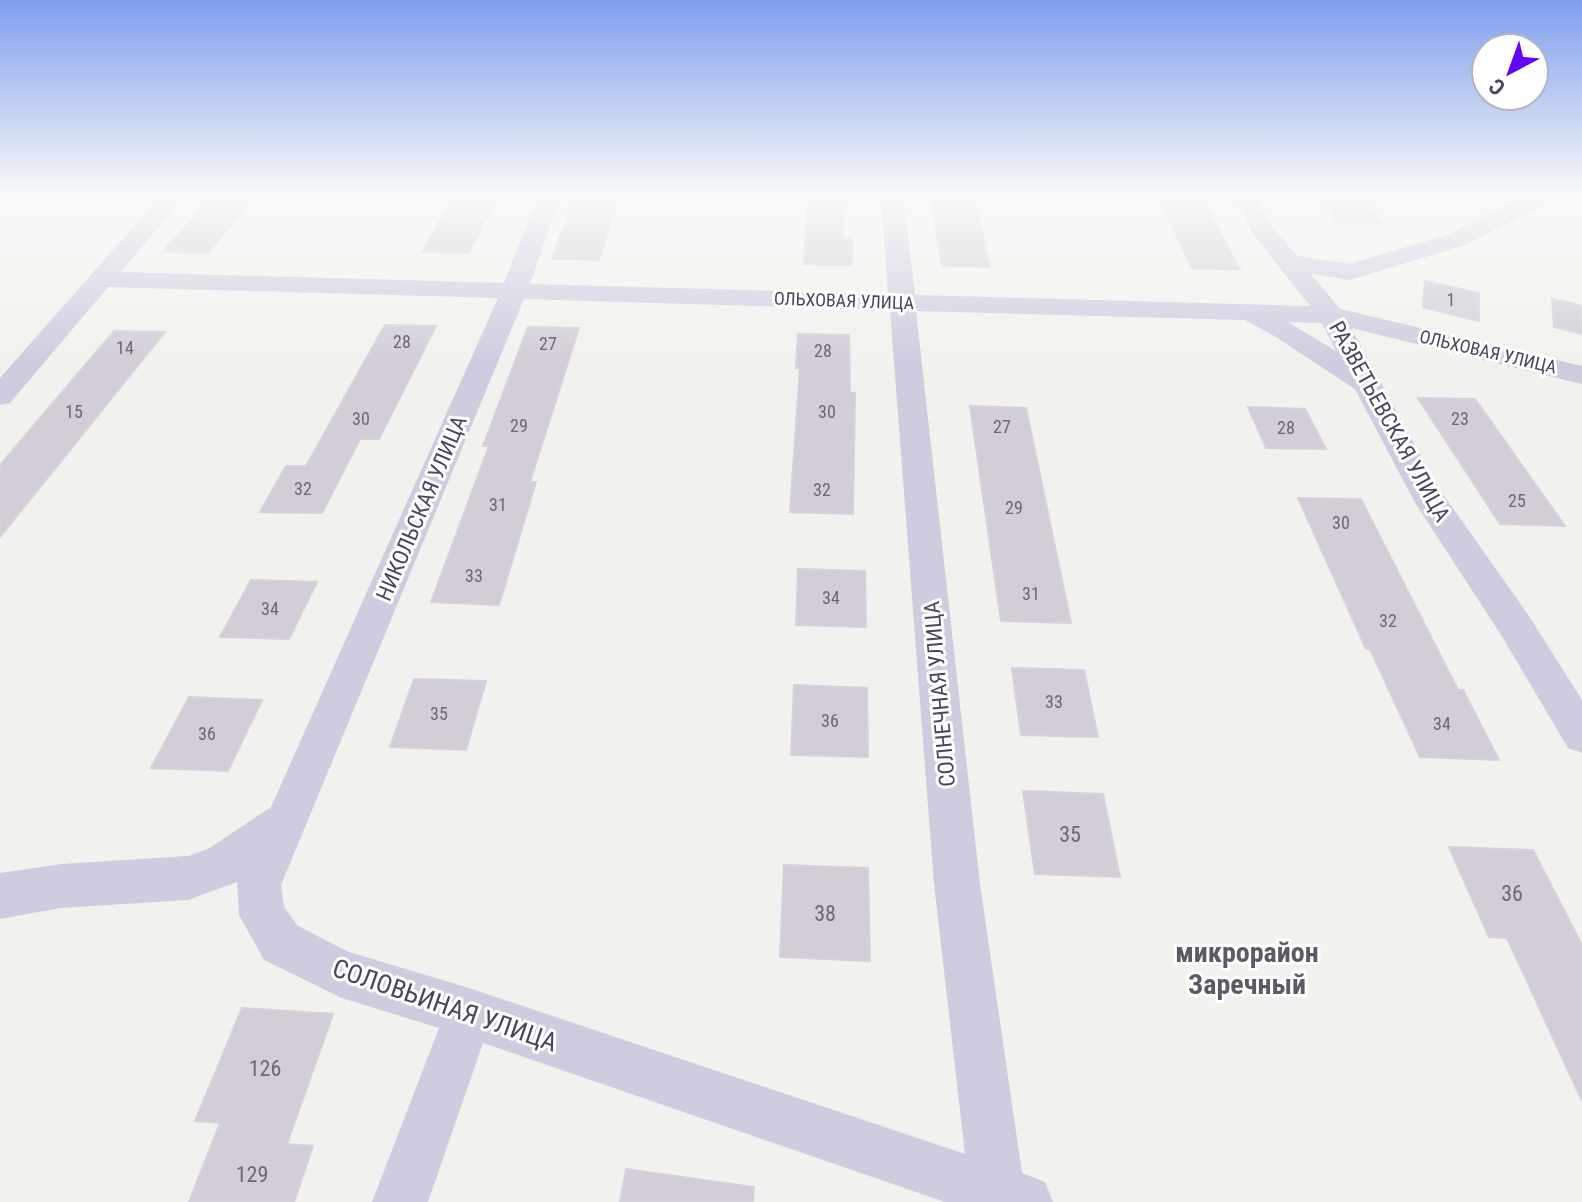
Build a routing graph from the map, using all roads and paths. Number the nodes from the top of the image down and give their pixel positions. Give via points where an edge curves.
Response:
1 (125, 250) edge
2 (529, 250) edge
3 (897, 250) edge
4 (1279, 250) edge
5 (1423, 250) edge
6 (1290, 263) junction
7 (100, 279) junction
8 (514, 292) junction
9 (902, 303) junction
10 (1240, 314) junction
11 (1331, 315) junction
12 (1582, 375) edge
13 (1365, 383) junction
14 (0, 396) edge
15 (1582, 735) edge
16 (286, 821) junction
17 (0, 896) edge
18 (469, 1013) junction
19 (1011, 1198) edge
20 (400, 1202) edge

1 - 7 street
2 - 8 street, НИКОЛЬСКАЯ УЛИЦА
3 - 9 street, СОЛНЕЧНАЯ УЛИЦА
4 - 6 street, РАЗВЕТЬЕВСКАЯ УЛИЦА
5 - 6 street via 1350,272
6 - 11 street, РАЗВЕТЬЕВСКАЯ УЛИЦА
7 - 8 street, ОЛЬХОВАЯ УЛИЦА
7 - 14 street
8 - 9 street, ОЛЬХОВАЯ УЛИЦА
8 - 16 street, НИКОЛЬСКАЯ УЛИЦА
9 - 10 street, ОЛЬХОВАЯ УЛИЦА
9 - 19 street, СОЛНЕЧНАЯ УЛИЦА via 957,884
10 - 11 street, ОЛЬХОВАЯ УЛИЦА
10 - 13 street via 1286,331
11 - 12 street, ОЛЬХОВАЯ УЛИЦА
11 - 13 street, РАЗВЕТЬЕВСКАЯ УЛИЦА
13 - 15 street, РАЗВЕТЬЕВСКАЯ УЛИЦА via 1425,493
16 - 17 street via 220,867 188,878 61,886
16 - 18 street, СОЛОВЬИНАЯ УЛИЦА via 258,885 262,915 281,943 342,974
18 - 19 street, СОЛОВЬИНАЯ УЛИЦА
18 - 20 street

